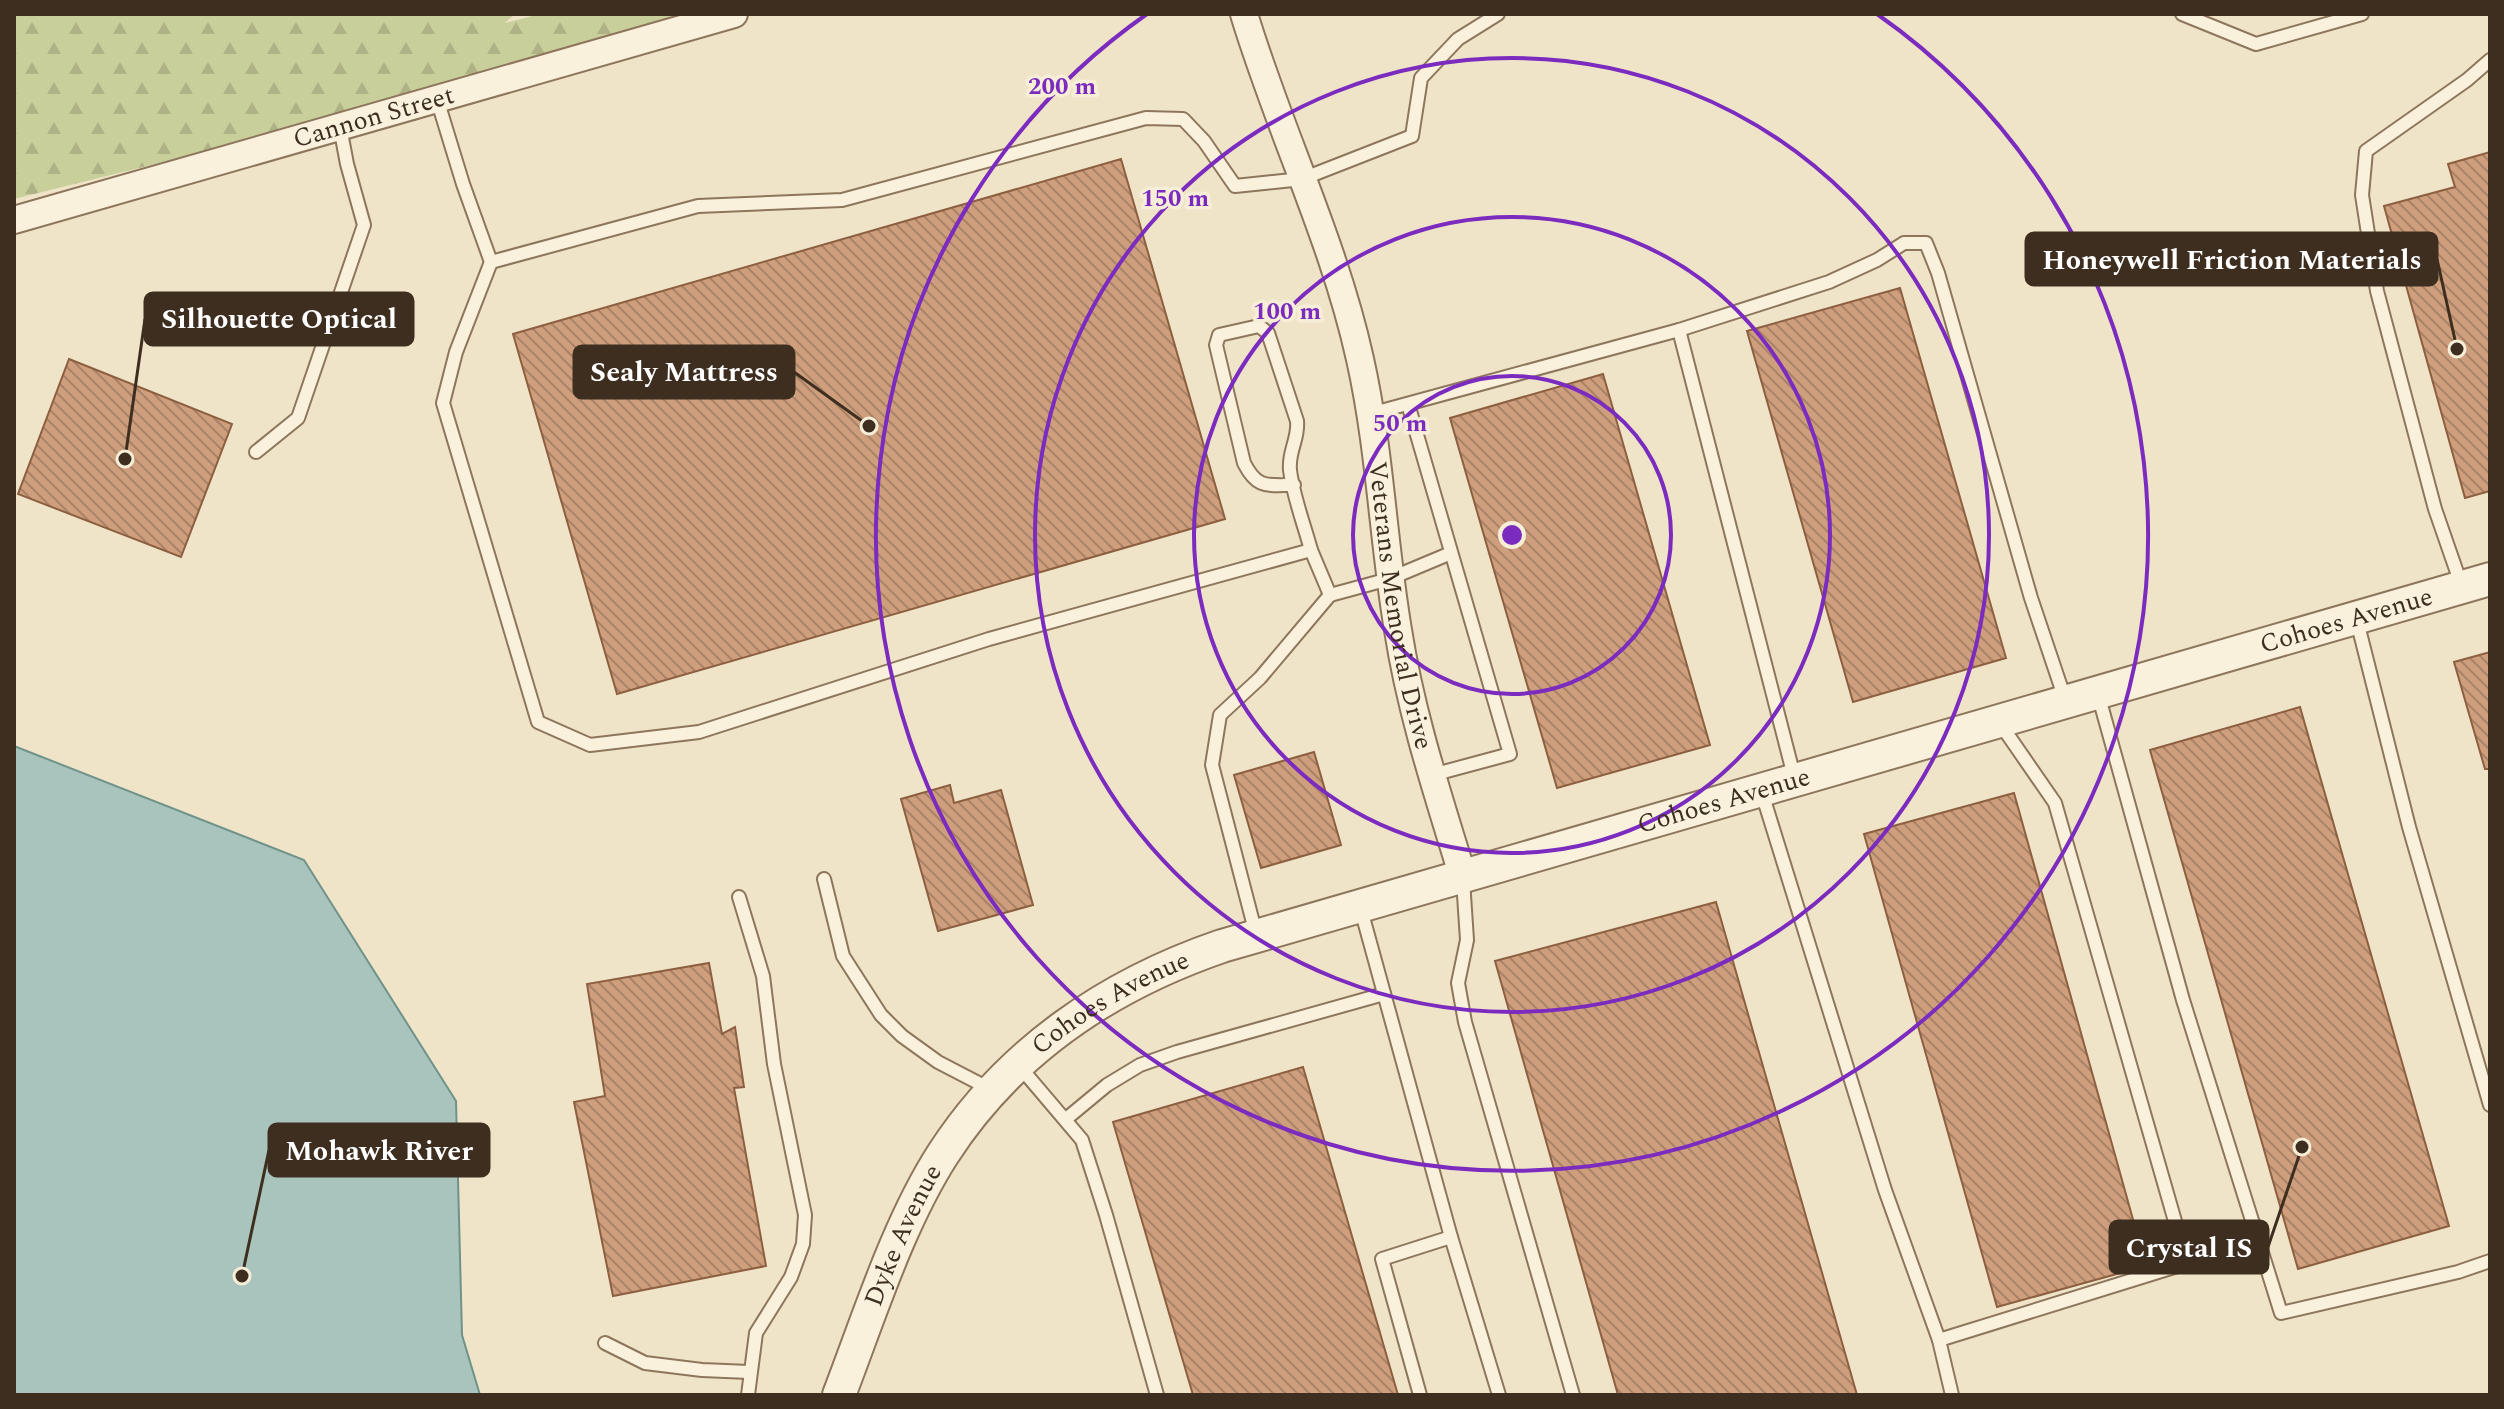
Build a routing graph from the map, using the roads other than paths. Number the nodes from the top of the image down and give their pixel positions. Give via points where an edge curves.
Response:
1 (734, 14) edge
2 (1244, 14) edge
3 (1498, 14) edge
4 (2182, 14) edge
5 (2362, 14) edge
6 (2490, 60) edge
7 (437, 99) junction
8 (340, 127) junction
9 (1302, 179) junction
10 (14, 220) edge
11 (491, 262) junction
12 (1679, 330) junction
13 (1408, 404) junction
14 (1369, 414) junction
15 (256, 452) dead end
16 (1294, 485) junction
17 (1311, 550) junction
18 (1451, 553) junction
19 (1389, 579) junction
20 (2476, 583) edge
21 (1330, 595) junction
22 (2356, 618) junction
23 (2097, 693) junction
24 (2066, 702) junction
25 (1999, 721) junction
26 (1432, 775) junction
27 (1795, 780) junction
28 (1761, 790) junction
29 (1463, 877) junction
30 (824, 879) dead end
31 (739, 897) dead end
32 (1360, 906) junction
33 (1257, 936) junction
34 (1384, 994) junction
35 (1018, 1065) junction
36 (992, 1091) junction
37 (2490, 1105) edge
38 (1066, 1119) junction
39 (1451, 1237) junction
40 (2490, 1261) edge
41 (1939, 1340) junction
42 (605, 1343) dead end
43 (749, 1372) junction
44 (748, 1395) edge
45 (839, 1395) edge
46 (1157, 1395) edge
47 (1420, 1395) edge
48 (1499, 1395) edge
49 (1573, 1395) edge
50 (1952, 1395) edge

1 - 7 street, Cannon Street
2 - 9 street, Veterans Memorial Drive
3 - 9 lane via 1458,39 1421,78 1412,136
4 - 5 lane via 2256,44
6 - 20 lane via 2366,151 2362,195 2377,291 2435,509
7 - 8 street, Cannon Street
7 - 11 lane
8 - 10 street, Cannon Street
8 - 15 lane via 364,225 298,418
9 - 11 lane via 1235,186 1183,119 1146,118 842,200 698,206
9 - 14 street, Veterans Memorial Drive via 1349,319
11 - 17 lane via 456,352 443,403 538,722 590,745 699,732 989,639
12 - 13 lane
12 - 24 lane via 1829,282 1904,243 1926,243
12 - 27 lane
13 - 14 lane
13 - 18 lane
14 - 19 street, Veterans Memorial Drive
16 - 16 lane via 1290,452 1299,435 1297,421 1268,333 1259,326 1219,335 1216,345 1251,478 1262,485
16 - 17 lane
17 - 21 lane
18 - 19 lane
18 - 26 lane via 1510,754
19 - 21 lane
19 - 26 street, Veterans Memorial Drive via 1408,688
20 - 22 street, Cohoes Avenue
21 - 33 lane via 1260,678 1220,715 1212,765
22 - 23 street, Cohoes Avenue
22 - 37 lane via 2409,827
23 - 24 street, Cohoes Avenue
23 - 40 lane via 2183,1000 2281,1313
24 - 25 street, Cohoes Avenue
25 - 27 street, Cohoes Avenue
25 - 41 lane via 2055,803 2187,1263
26 - 29 street, Veterans Memorial Drive
27 - 28 street, Cohoes Avenue
28 - 29 street, Cohoes Avenue
28 - 41 lane via 1885,1190
29 - 32 street, Cohoes Avenue
29 - 49 lane via 1467,940 1458,983 1465,1022
30 - 36 lane via 843,956 881,1015 938,1062
31 - 43 lane via 763,976 774,1064 805,1215 803,1244 791,1277 756,1333
32 - 33 street, Cohoes Avenue
32 - 34 lane
33 - 35 street, Cohoes Avenue via 1134,982 1091,1006
34 - 38 lane via 1140,1065
34 - 39 lane
35 - 36 street, Cohoes Avenue
35 - 38 lane
36 - 45 street, Dyke Avenue via 943,1155 922,1193
38 - 46 lane via 1082,1140
39 - 47 lane via 1382,1259
39 - 48 lane
41 - 50 lane
42 - 43 lane via 645,1363
43 - 44 lane

